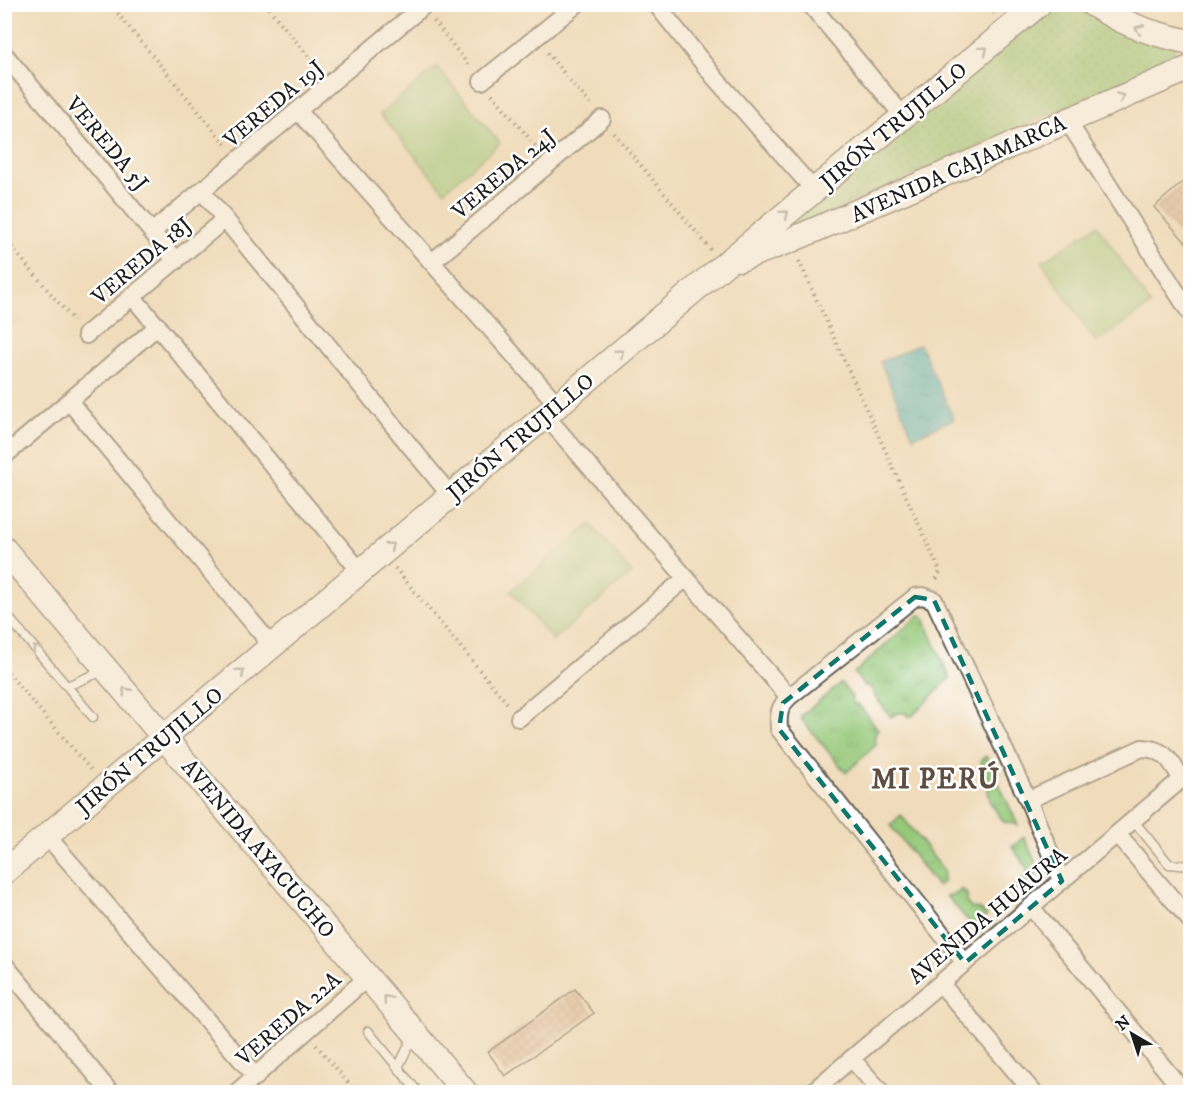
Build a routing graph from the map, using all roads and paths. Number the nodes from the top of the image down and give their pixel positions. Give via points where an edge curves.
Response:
1 (110, 4) edge
2 (265, 4) edge
3 (577, 4) edge
4 (656, 4) edge
5 (810, 4) edge
6 (1039, 4) edge
7 (1092, 4) edge
8 (422, 7) dead end
9 (535, 38) junction
10 (1191, 42) edge
11 (4, 54) edge
12 (1191, 68) edge
13 (482, 81) dead end
14 (331, 83) junction
15 (298, 111) junction
16 (904, 117) junction
17 (602, 119) junction
18 (1067, 120) junction
19 (239, 160) junction
20 (814, 190) junction
21 (202, 191) junction
22 (225, 219) junction
23 (152, 232) junction
24 (4, 238) edge
25 (789, 241) junction
26 (176, 261) junction
27 (432, 262) junction
28 (724, 265) junction
29 (132, 296) junction
30 (1191, 313) edge
31 (158, 326) junction
32 (86, 335) joint
33 (69, 401) junction
34 (552, 410) junction
35 (4, 456) edge
36 (450, 495) junction
37 (4, 549) edge
38 (382, 553) junction
39 (360, 571) junction
40 (686, 578) junction
41 (928, 597) junction
42 (4, 612) edge
43 (272, 646) junction
44 (4, 668) edge
45 (108, 669) junction
46 (67, 686) junction
47 (789, 697) junction
48 (93, 717) dead end
49 (519, 718) joint
50 (164, 736) junction
51 (1186, 776) edge
52 (105, 786) junction
53 (1028, 800) junction
54 (1133, 820) junction
55 (1117, 834) junction
56 (47, 836) junction
57 (1191, 866) edge
58 (4, 872) edge
59 (1062, 881) junction
60 (1030, 907) junction
61 (1191, 920) edge
62 (965, 963) junction
63 (4, 964) edge
64 (368, 977) junction
65 (941, 984) junction
66 (368, 1031) dead end
67 (306, 1033) junction
68 (415, 1033) junction
69 (852, 1059) junction
70 (398, 1068) junction
71 (256, 1077) junction
72 (110, 1092) edge
73 (237, 1092) edge
74 (356, 1092) edge
75 (418, 1092) edge
76 (465, 1092) edge
77 (812, 1092) edge
78 (881, 1092) edge
79 (1033, 1092) edge
80 (1184, 1092) edge

1 - 19 path
2 - 14 path
3 - 9 street
4 - 20 street
5 - 16 street
16 -> 6 street, JIRÓN TRUJILLO
10 -> 7 street via 1132,27
8 - 14 street, VEREDA 19J
9 - 13 street
9 - 17 path
11 - 23 street, VEREDA 5J
18 -> 12 street, AVENIDA CAJAMARCA
14 - 15 street, VEREDA 19J
15 - 19 street, VEREDA 19J
15 - 27 street
16 - 20 street, JIRÓN TRUJILLO
17 - 27 street, VEREDA 24J
17 - 28 path
18 - 25 street, AVENIDA CAJAMARCA
18 - 30 street
19 - 21 street, VEREDA 19J
28 -> 20 street, JIRÓN TRUJILLO
21 - 22 street
21 - 23 street, VEREDA 19J
22 - 26 street, VEREDA 18J
22 - 36 street
23 - 26 street, VEREDA 5J
24 - 32 path
25 - 28 street, AVENIDA CAJAMARCA
25 - 41 path via 940,571
26 - 29 street, VEREDA 18J
27 - 34 street
34 -> 28 street, JIRÓN TRUJILLO
29 - 31 street
29 - 32 street, VEREDA 18J
31 - 33 street
31 - 39 street
33 - 35 street
33 - 43 street
34 - 36 street, JIRÓN TRUJILLO
34 - 40 street
38 -> 36 street, JIRÓN TRUJILLO
37 - 45 street, AVENIDA AYACUCHO
38 - 39 street, JIRÓN TRUJILLO
38 - 49 path
39 - 43 street, JIRÓN TRUJILLO
40 - 47 street
40 - 49 street
41 - 47 street via 915,597
41 - 53 street via 939,607
46 -> 42 lane
50 -> 43 street, JIRÓN TRUJILLO
44 - 52 path
45 - 46 lane
50 -> 45 street, AVENIDA AYACUCHO
46 - 48 lane
47 - 62 street via 779,711 780,729
50 - 52 street, JIRÓN TRUJILLO
50 - 64 street, AVENIDA AYACUCHO
51 - 53 street via 1166,756 1142,748
51 - 54 street, AVENIDA HUAURA
52 - 56 street, JIRÓN TRUJILLO
53 - 59 street
54 - 55 street, AVENIDA HUAURA
54 - 57 lane via 1169,864
55 - 59 street, AVENIDA HUAURA
55 - 61 street
56 - 58 street, JIRÓN TRUJILLO
56 - 71 street
59 - 60 street, AVENIDA HUAURA
60 - 62 street, AVENIDA HUAURA
60 - 80 street
62 - 65 street, AVENIDA HUAURA
63 - 72 street
64 - 67 street, VEREDA 22A
68 -> 64 street, AVENIDA AYACUCHO
65 - 69 street, AVENIDA HUAURA
65 - 79 street
66 - 70 lane
67 - 71 street, VEREDA 22A
67 - 74 path
68 - 70 lane
68 - 76 street, AVENIDA AYACUCHO
69 - 77 street, AVENIDA HUAURA
69 - 78 street
70 - 75 lane
71 - 73 street, VEREDA 22A

